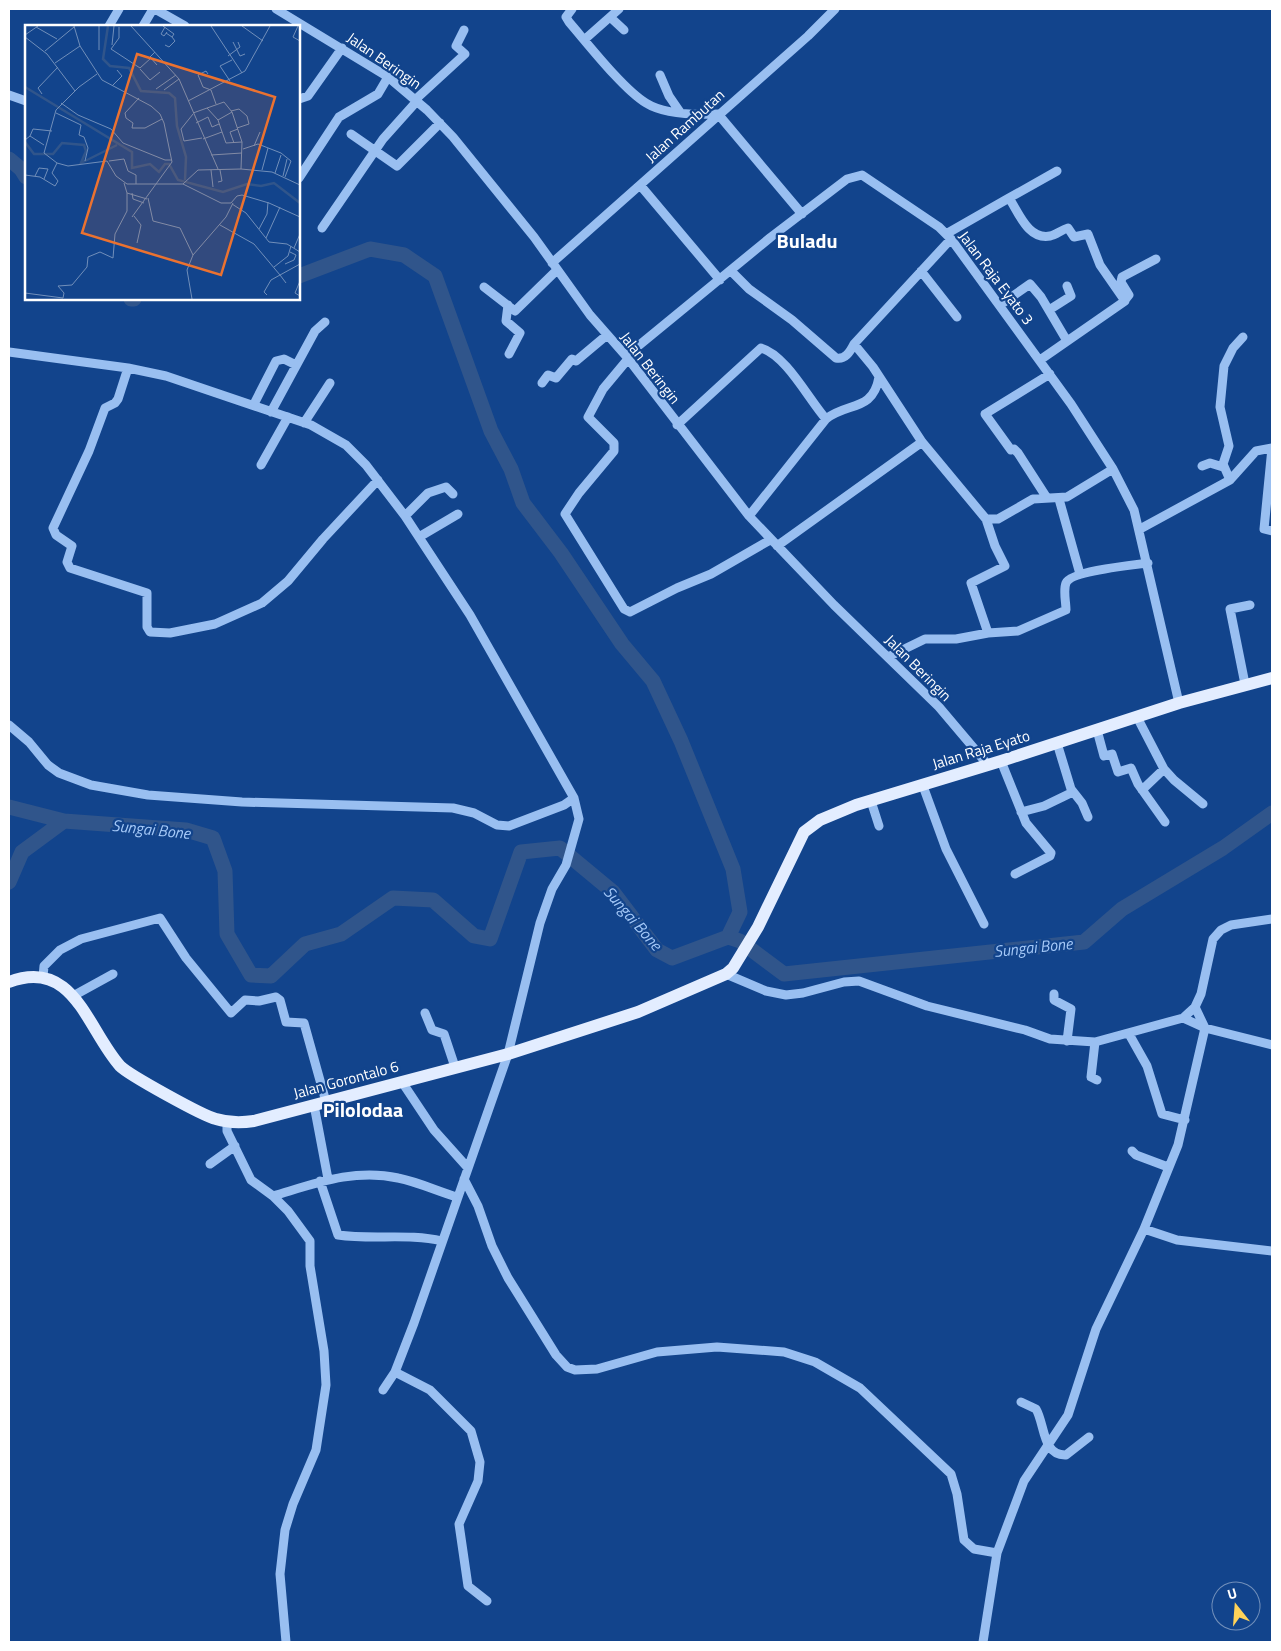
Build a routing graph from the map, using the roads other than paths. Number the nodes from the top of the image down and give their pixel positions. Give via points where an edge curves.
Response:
1 (119, 9) edge
2 (154, 9) edge
3 (276, 9) edge
4 (572, 9) edge
5 (619, 9) edge
6 (835, 9) edge
7 (610, 17) junction
8 (110, 25) edge
9 (144, 25) edge
10 (181, 25) edge
11 (464, 30) dead end
12 (624, 30) dead end
13 (584, 40) junction
14 (342, 48) junction
15 (660, 75) dead end
16 (388, 77) junction
17 (9, 95) edge
18 (25, 99) edge
19 (300, 99) edge
20 (416, 100) junction
21 (680, 112) junction
22 (718, 114) junction
23 (440, 123) junction
24 (351, 134) dead end
25 (374, 151) junction
26 (1057, 171) dead end
27 (300, 176) edge
28 (640, 185) junction
29 (1009, 198) junction
30 (802, 214) junction
31 (322, 228) dead end
32 (949, 236) junction
33 (1156, 259) dead end
34 (555, 267) junction
35 (731, 271) junction
36 (921, 271) junction
37 (720, 280) junction
38 (1067, 286) dead end
39 (484, 287) dead end
40 (1125, 300) junction
41 (508, 305) junction
42 (1000, 305) junction
43 (1049, 310) junction
44 (957, 317) dead end
45 (325, 322) dead end
46 (607, 335) junction
47 (1243, 337) dead end
48 (1067, 341) junction
49 (854, 344) junction
50 (9, 352) edge
51 (509, 354) dead end
52 (627, 357) junction
53 (1040, 360) junction
54 (296, 365) junction
55 (128, 368) junction
56 (1050, 374) junction
57 (879, 377) junction
58 (330, 383) dead end
59 (542, 383) dead end
60 (254, 404) junction
61 (272, 412) junction
62 (288, 418) junction
63 (826, 419) junction
64 (304, 423) junction
65 (677, 425) junction
66 (922, 442) junction
67 (1272, 448) edge
68 (261, 465) dead end
69 (1202, 466) dead end
70 (1223, 467) junction
71 (1113, 469) junction
72 (378, 480) junction
73 (1230, 480) junction
74 (453, 494) dead end
75 (1047, 498) junction
76 (1059, 498) junction
77 (458, 514) dead end
78 (405, 516) junction
79 (749, 516) junction
80 (986, 519) junction
81 (1140, 530) junction
82 (1272, 532) edge
83 (419, 538) junction
84 (774, 543) junction
85 (1148, 563) junction
86 (1080, 574) junction
87 (1250, 605) dead end
88 (988, 633) junction
89 (888, 658) junction
90 (1272, 678) edge
91 (1245, 684) junction
92 (1179, 703) junction
93 (1137, 717) junction
94 (9, 725) edge
95 (1097, 730) junction
96 (1057, 743) junction
97 (1001, 762) junction
98 (988, 765) junction
99 (1164, 768) junction
100 (923, 786) junction
101 (1142, 790) junction
102 (1073, 792) junction
103 (574, 798) junction
104 (871, 801) junction
105 (1203, 804) dead end
106 (1021, 812) junction
107 (1088, 817) dead end
108 (1165, 822) dead end
109 (879, 826) dead end
110 (1015, 874) dead end
111 (1272, 919) edge
112 (984, 924) dead end
113 (730, 971) junction
114 (113, 974) dead end
115 (44, 977) junction
116 (9, 982) edge
117 (1054, 994) dead end
118 (73, 996) junction
119 (1195, 1006) junction
120 (425, 1013) dead end
121 (1183, 1018) junction
122 (1205, 1028) junction
123 (1129, 1034) junction
124 (1067, 1041) junction
125 (1095, 1042) junction
126 (1272, 1045) edge
127 (508, 1054) junction
128 (454, 1067) junction
129 (1097, 1080) dead end
130 (402, 1082) junction
131 (320, 1104) junction
132 (1185, 1120) junction
133 (227, 1121) junction
134 (235, 1146) junction
135 (1132, 1151) dead end
136 (210, 1164) dead end
137 (1168, 1167) junction
138 (468, 1168) junction
139 (464, 1179) junction
140 (324, 1180) junction
141 (272, 1196) junction
142 (456, 1197) junction
143 (1144, 1229) junction
144 (442, 1241) junction
145 (1272, 1251) edge
146 (396, 1372) junction
147 (383, 1390) dead end
148 (1021, 1402) dead end
149 (1089, 1437) dead end
150 (1048, 1446) junction
151 (998, 1553) junction
152 (486, 1601) dead end
153 (286, 1642) edge
154 (983, 1642) edge

1 - 8 street
2 - 9 street
2 - 10 street
3 - 14 street, Jalan Beringin
4 - 13 street via 566,17
5 - 7 street
6 - 22 street, Jalan Rambutan
7 - 12 street
7 - 13 street
11 - 20 street via 456,46 465,54
13 - 21 street via 646,103
14 - 16 street, Jalan Beringin
14 - 19 street via 308,96
15 - 21 street
16 - 20 street, Jalan Beringin
16 - 27 street via 378,94 339,117
17 - 18 street
20 - 23 street, Jalan Beringin
20 - 25 street
21 - 22 street
22 - 28 street, Jalan Rambutan
22 - 30 street
23 - 25 street via 398,166
23 - 34 street, Jalan Beringin
24 - 25 street
25 - 31 street
26 - 29 street
28 - 34 street, Jalan Rambutan
28 - 37 street
29 - 32 street
29 - 40 street via 1033,233 1048,236 1068,228 1074,237 1088,234 1100,265
30 - 32 street, Jalan Raja Eyato 3 via 847,179 862,174
30 - 35 street, Jalan Raja Eyato 3
32 - 36 street
32 - 42 street, Jalan Raja Eyato 3
33 - 40 street via 1122,277 1121,282 1129,295
34 - 41 street, Jalan Rambutan via 516,311
34 - 46 street, Jalan Beringin
35 - 37 street, Jalan Raja Eyato 3
35 - 49 street via 836,358 841,359 850,353
36 - 44 street
36 - 49 street
37 - 52 street, Jalan Raja Eyato 3
38 - 43 street via 1071,296
39 - 41 street
40 - 48 street
41 - 51 street via 506,321 520,333
42 - 43 street via 1028,283
42 - 53 street, Jalan Raja Eyato 3
43 - 48 street
45 - 54 street via 315,331
46 - 52 street, Jalan Beringin
46 - 59 street via 576,361 572,359 556,378 548,375
47 - 70 street via 1224,366 1220,407 1229,446
48 - 53 street
49 - 57 street
50 - 55 street
52 - 65 street, Jalan Beringin
52 - 84 street, Jalan Raja Eyato 3 via 603,389 588,417 614,443 614,451 565,514 624,609 630,612
53 - 56 street, Jalan Raja Eyato 3
54 - 60 street via 284,359 276,361
54 - 61 street
55 - 60 street via 166,376
55 - 72 street via 118,399 105,408 53,528 56,536 72,546 68,562 70,568 147,593 147,627 150,632 170,633 215,624 262,603 288,581
56 - 71 street, Jalan Raja Eyato 3
56 - 75 street via 985,414 1011,450 1018,452
57 - 63 street via 877,389 869,399
57 - 66 street
58 - 64 street
60 - 61 street
61 - 62 street
62 - 64 street
62 - 68 street
63 - 65 street via 802,384 776,357 761,348
63 - 79 street
64 - 72 street via 346,445
65 - 79 street, Jalan Beringin
66 - 80 street
66 - 84 street
67 - 73 street via 1256,451
67 - 82 street via 1264,529
69 - 70 street
70 - 73 street
71 - 76 street via 1082,489
71 - 81 street, Jalan Raja Eyato 3 via 1134,510
72 - 78 street
73 - 81 street
74 - 78 street via 446,487 433,490
75 - 76 street
75 - 80 street via 1033,499 998,519
76 - 86 street
77 - 83 street
78 - 83 street
79 - 84 street, Jalan Beringin
80 - 88 street via 1005,566 971,583
81 - 85 street, Jalan Raja Eyato 3
83 - 103 street via 470,615
84 - 89 street, Jalan Beringin
85 - 86 street
85 - 92 street, Jalan Raja Eyato 3
86 - 88 street via 1065,584 1064,612 1018,631
87 - 91 street via 1230,609
88 - 89 street via 956,639 925,639
89 - 98 street, Jalan Beringin via 939,707
90 - 91 main road, Jalan Raja Eyato
91 - 92 main road, Jalan Raja Eyato
92 - 93 main road, Jalan Raja Eyato
93 - 95 main road, Jalan Raja Eyato
93 - 99 street
94 - 103 street via 59,773 91,785 148,795 242,802 453,808 508,826 564,805
95 - 96 main road, Jalan Raja Eyato
95 - 101 street via 1104,756 1112,754 1118,772 1131,768
96 - 97 main road, Jalan Raja Eyato
96 - 102 street
97 - 98 main road, Jalan Raja Eyato
97 - 106 street
98 - 100 main road, Jalan Raja Eyato
99 - 101 street
99 - 105 street
100 - 104 main road, Jalan Raja Eyato
100 - 112 street via 946,849
101 - 108 street
102 - 106 street via 1044,806
102 - 107 street
103 - 127 street via 579,819 566,865 552,890 540,923
104 - 109 street
104 - 113 main road, Jalan Raja Eyato via 832,813 804,832 758,927
106 - 110 street via 1051,855
111 - 119 street via 1230,925 1213,939 1201,994
113 - 124 street via 766,991 786,994 859,981 927,1006
113 - 127 main road, Jalan Gorontalo 6 via 638,1012
114 - 118 street
115 - 116 main road via 21,977
115 - 118 main road, Jalan Gorontalo 6
115 - 131 street via 44,966 65,947 81,939 160,918 186,958 232,1013 245,1000 276,997 280,1000 286,1022 304,1024
117 - 124 street via 1054,1000 1071,1009
118 - 133 main road, Jalan Gorontalo 6 via 122,1068 210,1117
119 - 121 street
119 - 122 street
120 - 128 street via 432,1030 444,1034
121 - 122 street
121 - 123 street
122 - 126 street
122 - 132 street
123 - 125 street
123 - 132 street via 1148,1066 1162,1114
124 - 125 street
125 - 129 street via 1091,1077
127 - 128 main road, Jalan Gorontalo 6
127 - 138 street
128 - 130 main road, Jalan Gorontalo 6
130 - 131 main road, Jalan Gorontalo 6
130 - 138 street via 434,1130
131 - 133 main road, Jalan Gorontalo 6 via 254,1121
131 - 140 street
132 - 137 street
133 - 134 street via 227,1131
134 - 136 street
134 - 141 street via 251,1180
135 - 137 street
137 - 143 street
138 - 139 street
139 - 142 street
139 - 151 street via 508,1278 556,1355 567,1367 597,1369 657,1352 717,1347 784,1352 815,1362 860,1388 951,1474 964,1540 974,1549
140 - 141 street
140 - 142 street via 352,1176 397,1178
140 - 144 street via 339,1235
141 - 153 street via 288,1210 310,1241 310,1266 326,1376 316,1450 285,1530 280,1574
142 - 144 street
143 - 145 street via 1177,1240
143 - 150 street via 1096,1329 1068,1415
144 - 146 street
146 - 147 street
146 - 152 street via 430,1390 471,1431 480,1462 478,1481 459,1524 468,1586
148 - 150 street via 1036,1409
149 - 150 street via 1066,1455 1058,1455
150 - 151 street via 1024,1481
151 - 154 street

